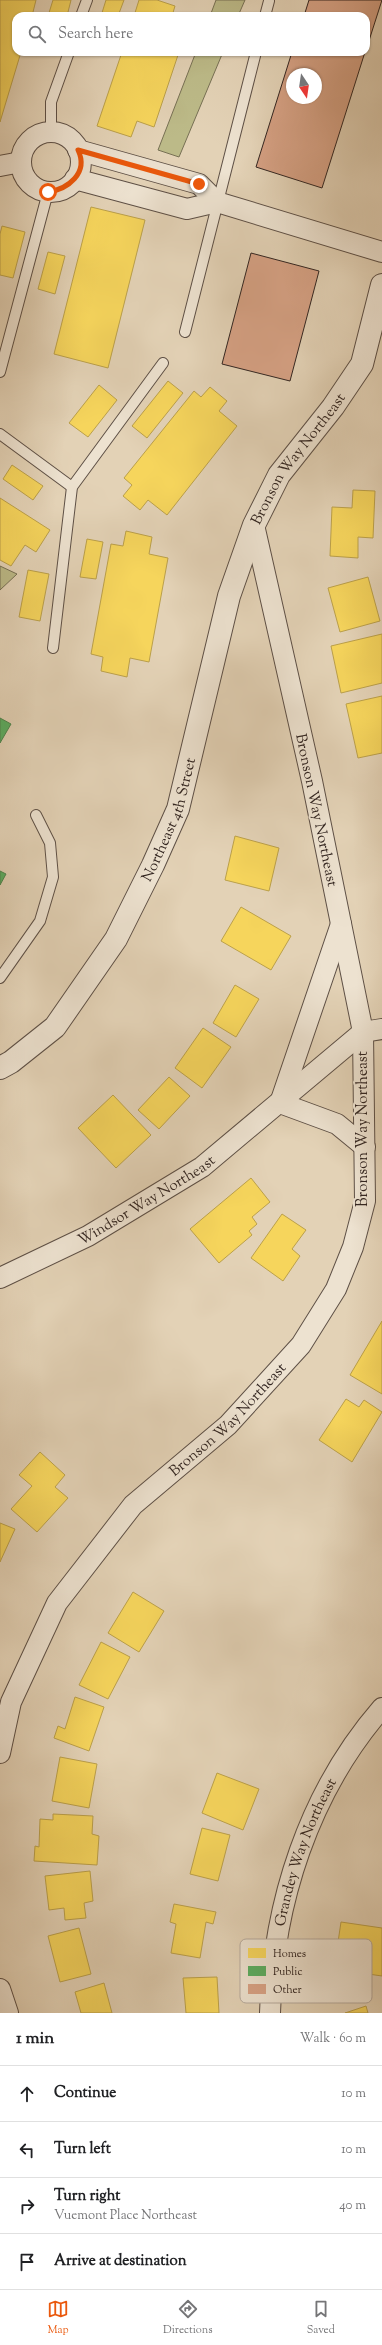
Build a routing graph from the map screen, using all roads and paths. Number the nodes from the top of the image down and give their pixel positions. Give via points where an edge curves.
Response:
1 (87, 0) edge
2 (269, 1) dead end
3 (82, 12) edge
4 (266, 12) edge
5 (68, 56) edge
6 (255, 56) edge
7 (51, 132) junction
8 (78, 150) junction
9 (21, 162) junction
10 (0, 166) edge
11 (75, 178) junction
12 (48, 192) junction
13 (217, 202) junction
14 (382, 252) edge
15 (382, 285) edge
16 (185, 332) dead end
17 (162, 363) dead end
18 (0, 372) edge
19 (0, 434) edge
20 (72, 487) junction
21 (254, 525) junction
22 (53, 648) dead end
23 (36, 815) dead end
24 (341, 924) junction
25 (0, 978) edge
26 (382, 1029) edge
27 (363, 1032) junction
28 (0, 1068) edge
29 (280, 1103) junction
30 (371, 1160) edge
31 (0, 1278) edge
32 (382, 1708) edge
33 (0, 1753) edge
34 (277, 1939) edge
35 (0, 1989) edge
36 (271, 2003) edge
37 (8, 2013) edge
38 (270, 2013) edge

1 - 3 lane
2 - 4 lane
5 - 7 lane via 51,102
6 - 13 lane
7 - 8 street via 68,137
7 - 9 street via 41,133 31,139 23,150
8 - 11 street via 81,164
8 - 13 street via 199,184
9 - 10 street
9 - 12 street via 26,179 36,188
11 - 12 street via 70,185 61,190
11 - 13 street via 187,209
12 - 18 lane
13 - 14 street
13 - 16 lane
15 - 21 street, Bronson Way Northeast via 362,364 279,475
17 - 20 lane
19 - 20 lane
20 - 22 lane
21 - 24 street, Bronson Way Northeast
21 - 28 street, Northeast 4th Street via 229,596 178,809 153,866 116,940 55,1027
23 - 25 lane via 50,843 53,877 40,922
24 - 27 street, Bronson Way Northeast
24 - 29 street
26 - 27 street
27 - 29 street, Windsor Way Northeast
27 - 30 street, Bronson Way Northeast
29 - 30 street via 337,1124
29 - 31 street, Windsor Way Northeast via 202,1167 88,1236
30 - 33 street, Bronson Way Northeast via 365,1201 353,1247 336,1289 301,1345 228,1425 133,1505 57,1603 11,1702
32 - 34 street, Grandey Way Northeast via 343,1762 309,1822 290,1877
35 - 37 street
36 - 38 street, Grandey Way Northeast

